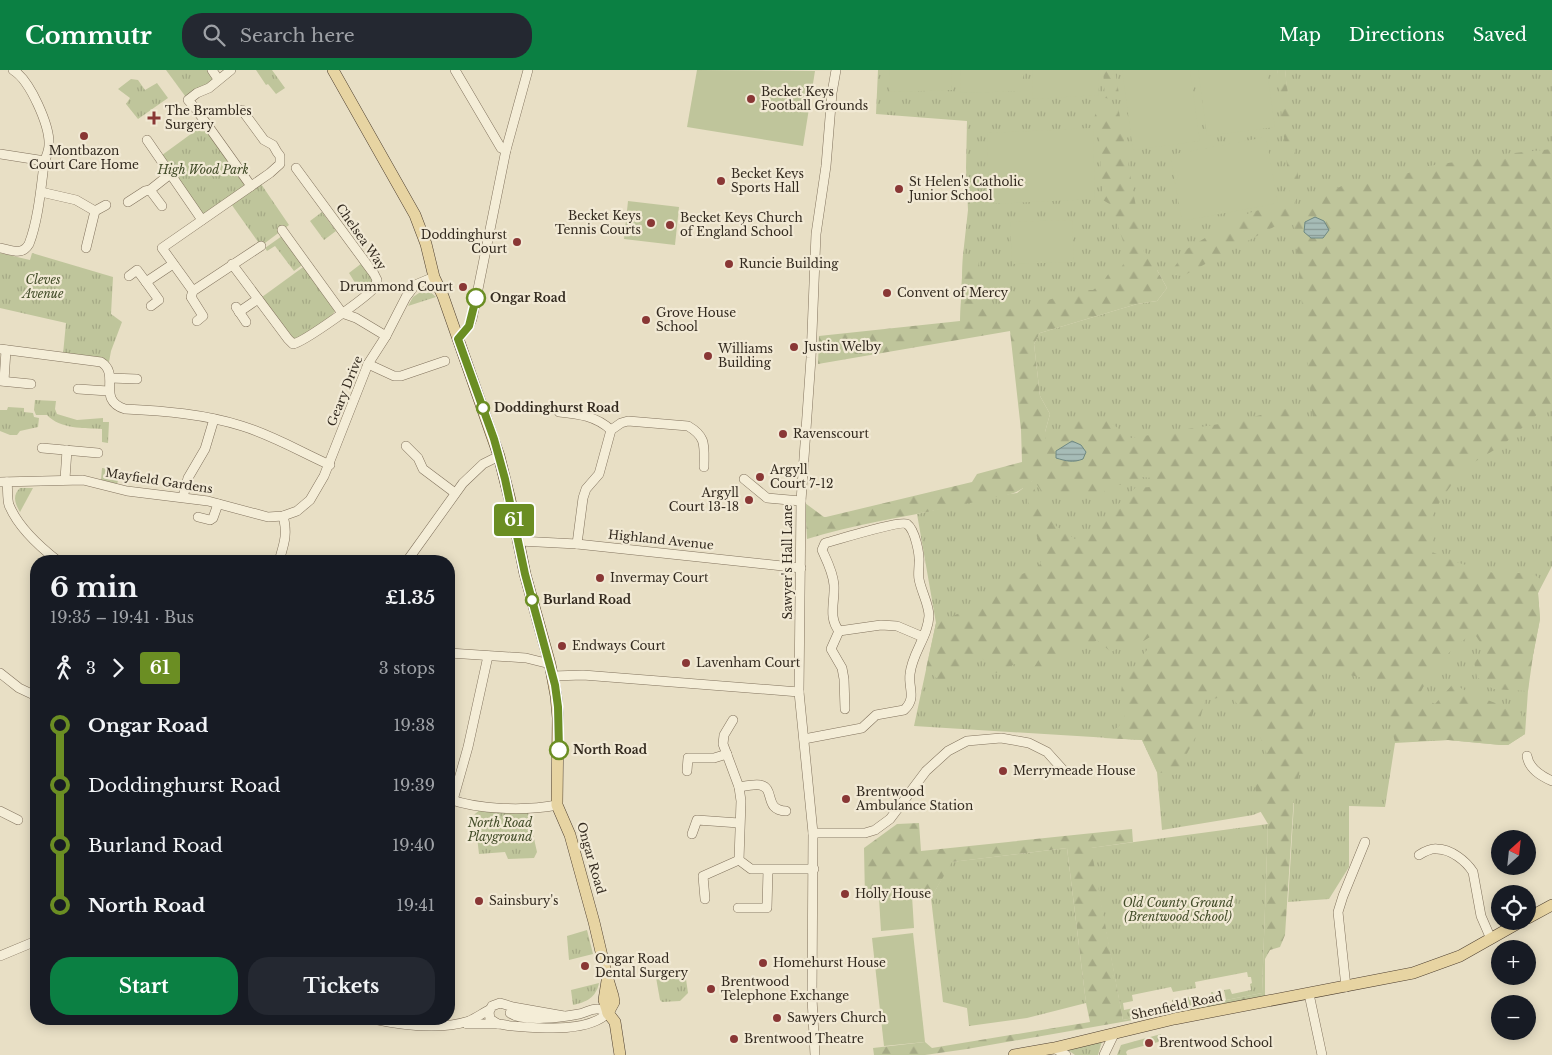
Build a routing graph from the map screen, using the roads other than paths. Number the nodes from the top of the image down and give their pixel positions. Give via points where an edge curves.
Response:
1 (13, 70) edge
2 (212, 70) edge
3 (231, 70) edge
4 (333, 70) edge
5 (455, 70) edge
6 (528, 70) edge
7 (836, 70) edge
8 (218, 79) junction
9 (242, 110) dead end
10 (146, 140) dead end
11 (506, 150) junction
12 (0, 154) edge
13 (44, 161) junction
14 (296, 168) dead end
15 (169, 175) junction
16 (251, 186) junction
17 (150, 190) junction
18 (41, 192) junction
19 (128, 202) dead end
20 (106, 204) dead end
21 (162, 206) dead end
22 (95, 211) junction
23 (202, 220) junction
24 (282, 230) dead end
25 (260, 246) dead end
26 (0, 248) edge
27 (86, 248) dead end
28 (173, 264) junction
29 (232, 264) junction
30 (129, 276) dead end
31 (434, 277) junction
32 (146, 282) junction
33 (193, 292) junction
34 (258, 299) junction
35 (151, 306) dead end
36 (342, 313) junction
37 (197, 321) dead end
38 (246, 322) dead end
39 (386, 336) junction
40 (458, 339) junction
41 (3, 350) edge
42 (444, 361) dead end
43 (368, 364) junction
44 (110, 378) junction
45 (137, 379) dead end
46 (2, 381) edge
47 (31, 384) dead end
48 (78, 389) dead end
49 (108, 391) junction
50 (140, 409) junction
51 (559, 412) dead end
52 (138, 419) dead end
53 (214, 419) junction
54 (611, 430) junction
55 (406, 446) dead end
56 (42, 448) dead end
57 (67, 450) junction
58 (98, 453) dead end
59 (499, 456) junction
60 (330, 465) junction
61 (704, 467) dead end
62 (65, 479) junction
63 (744, 479) dead end
64 (3, 482) edge
65 (455, 492) junction
66 (183, 497) junction
67 (801, 501) junction
68 (218, 504) junction
69 (283, 516) junction
70 (198, 518) dead end
71 (519, 541) junction
72 (578, 544) junction
73 (51, 555) edge
74 (281, 555) edge
75 (411, 555) edge
76 (801, 568) junction
77 (839, 631) junction
78 (923, 637) junction
79 (455, 653) edge
80 (488, 656) junction
81 (550, 664) junction
82 (0, 673) edge
83 (553, 676) junction
84 (799, 692) junction
85 (30, 693) edge
86 (845, 710) dead end
87 (733, 720) dead end
88 (804, 739) junction
89 (727, 754) junction
90 (1527, 756) dead end
91 (687, 771) dead end
92 (1065, 772) dead end
93 (1552, 782) edge
94 (739, 787) junction
95 (455, 788) edge
96 (455, 801) edge
97 (557, 805) junction
98 (0, 810) edge
99 (786, 811) dead end
100 (18, 820) dead end
101 (739, 823) junction
102 (813, 833) junction
103 (692, 834) dead end
104 (1365, 842) dead end
105 (1418, 855) dead end
106 (739, 860) junction
107 (814, 869) junction
108 (768, 870) junction
109 (705, 899) dead end
110 (1552, 905) edge
111 (738, 908) dead end
112 (1536, 914) edge
113 (1506, 930) edge
114 (1491, 938) junction
115 (30, 944) edge
116 (0, 956) edge
117 (1346, 987) junction
118 (1309, 994) junction
119 (508, 1009) junction
120 (490, 1010) junction
121 (608, 1013) junction
122 (455, 1024) edge
123 (455, 1024) edge
124 (500, 1024) junction
125 (1114, 1034) junction
126 (1054, 1048) junction
127 (620, 1055) edge
128 (814, 1055) edge
129 (1014, 1055) edge
130 (1066, 1055) edge
131 (1104, 1055) edge
132 (1322, 1055) edge

1 - 13 street via 25,81 45,124 49,148
2 - 8 street
3 - 8 street
4 - 31 main road, Ongar Road via 415,215
5 - 11 street via 501,148
6 - 11 street
7 - 67 street, Sawyer's Hall Lane via 816,234
8 - 16 street via 188,100
9 - 16 street via 280,156 280,164
10 - 15 street
11 - 40 street via 472,319
12 - 13 street
13 - 18 street
14 - 36 street, Chelsea Way via 376,278 373,290
15 - 17 street
15 - 23 street
16 - 23 street
17 - 19 street
17 - 21 street
18 - 22 street via 76,200
18 - 26 street via 31,242 21,252
20 - 22 street
22 - 27 street
23 - 28 street via 162,248
24 - 36 street
25 - 29 street
28 - 32 street
28 - 33 street
29 - 33 street
29 - 34 street
30 - 32 street via 137,270
31 - 39 street, Geary Drive via 411,290
31 - 40 main road, Ongar Road
32 - 35 street via 159,300
33 - 37 street via 191,297 203,316
34 - 36 street via 293,344 303,341
34 - 38 street via 237,310
36 - 39 street
39 - 43 street, Geary Drive
40 - 59 main road, Ongar Road
41 - 44 street via 101,362 107,367
41 - 46 street
42 - 43 street via 401,376
43 - 60 street, Geary Drive
44 - 45 street
44 - 49 street
46 - 47 street
48 - 49 street
49 - 50 street via 118,407
50 - 52 street
50 - 53 street
51 - 54 street via 597,419
53 - 60 street via 255,431
53 - 66 street
54 - 61 street via 628,421 688,426 696,430 703,440
54 - 72 street via 604,462 583,498
55 - 65 street via 418,458 423,469
56 - 57 street, Mayfield Gardens
57 - 58 street, Mayfield Gardens
57 - 62 street
59 - 65 street via 479,468
59 - 71 main road, Ongar Road
60 - 69 street, Geary Drive via 310,500 297,511
62 - 64 street, Mayfield Gardens
62 - 66 street, Mayfield Gardens via 127,491
63 - 67 street via 767,498
64 - 73 street via 8,503 17,520
65 - 75 street
66 - 68 street, Mayfield Gardens
67 - 76 street, Sawyer's Hall Lane
68 - 69 street, Mayfield Gardens via 262,516
68 - 70 street, Mayfield Gardens via 213,518
69 - 74 street via 286,536
71 - 72 street, Highland Avenue
71 - 81 main road, Ongar Road
72 - 76 street, Highland Avenue
76 - 84 street, Sawyer's Hall Lane
77 - 78 street via 897,626
77 - 78 street via 832,614 834,584 822,550 825,543 905,523 916,539 920,562 918,577 929,614
77 - 86 street via 831,649 842,668
78 - 88 street via 910,674 912,698 904,710 876,715 862,728
79 - 80 street
80 - 81 street via 526,658
80 - 95 street via 468,747
81 - 83 main road, Ongar Road
82 - 85 street
83 - 84 street via 583,675
83 - 97 main road, Ongar Road via 558,718
84 - 88 street, Sawyer's Hall Lane
87 - 89 street via 724,735
88 - 102 street, Sawyer's Hall Lane
89 - 91 street via 714,758 688,758
89 - 94 street
90 - 93 street via 1528,763
92 - 102 street via 1047,752 1029,743 1001,738 967,740 948,751 926,771 890,819 875,830 865,833
94 - 99 street via 760,785 769,792 771,804
94 - 101 street
96 - 97 street via 483,807 542,808
97 - 121 main road, Ongar Road via 568,825 614,1002
98 - 100 street
101 - 103 street via 697,820
101 - 106 street
102 - 107 street, Sawyer's Hall Lane
104 - 117 street via 1338,912
105 - 114 street via 1430,849 1444,850 1470,867 1480,916
106 - 108 street via 751,869
106 - 109 street via 702,876
107 - 108 street
107 - 128 street, Sawyer's Hall Lane
108 - 111 street via 767,908
110 - 112 main road
113 - 114 main road, Shenfield Road
114 - 117 main road, Shenfield Road via 1436,966
115 - 116 street
117 - 118 main road, Shenfield Road
118 - 125 main road, Shenfield Road via 1174,1019
118 - 132 street
119 - 120 street via 497,1003
119 - 121 street via 522,1018 564,1016 598,1009
119 - 124 street via 508,1019
120 - 122 street
120 - 124 street via 490,1019
121 - 124 street via 601,1020 565,1028
121 - 127 main road, Ongar Road via 615,1022
123 - 124 street
125 - 126 main road, Shenfield Road
125 - 131 street
126 - 129 main road, Shenfield Road
126 - 130 street

